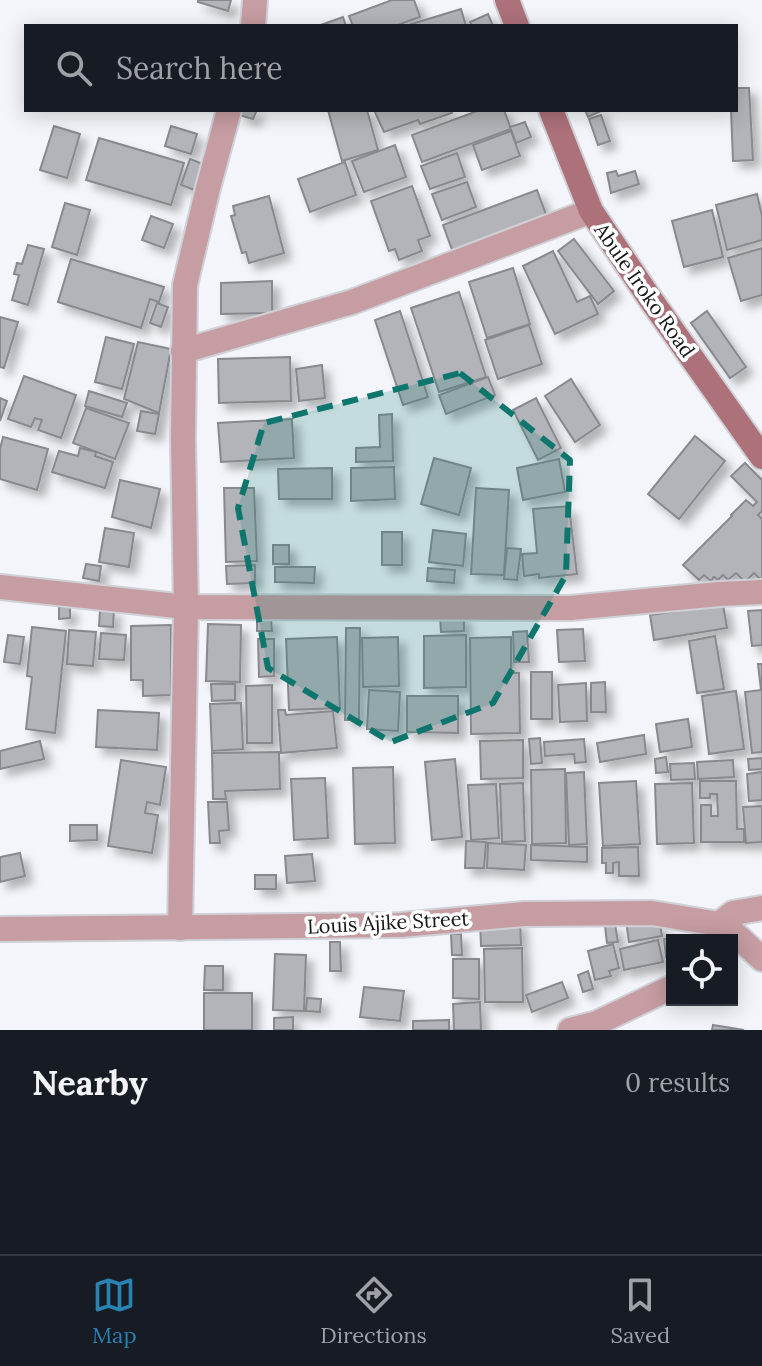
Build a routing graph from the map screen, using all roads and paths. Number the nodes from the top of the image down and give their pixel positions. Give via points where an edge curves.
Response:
1 (255, 0) edge
2 (507, 0) edge
3 (253, 24) edge
4 (516, 24) edge
5 (228, 112) edge
6 (552, 112) edge
7 (591, 211) junction
8 (183, 351) junction
9 (762, 457) edge
10 (0, 587) edge
11 (762, 592) edge
12 (186, 607) junction
13 (762, 908) edge
14 (719, 924) junction
15 (180, 928) junction
16 (0, 929) edge
17 (749, 956) edge
18 (666, 990) edge
19 (570, 1030) edge

1 - 3 street
2 - 4 street
5 - 8 street via 185,285
6 - 7 street, Abule Iroko Road
7 - 8 street via 352,302
7 - 9 street, Abule Iroko Road
8 - 12 street
10 - 12 street
11 - 12 street via 570,608
12 - 15 street
13 - 14 street via 733,913
14 - 15 street, Louis Ajike Street via 652,913 609,913 401,925
14 - 17 street, Louis Ajike Street via 734,933
15 - 16 street, Louis Ajike Street
18 - 19 street

